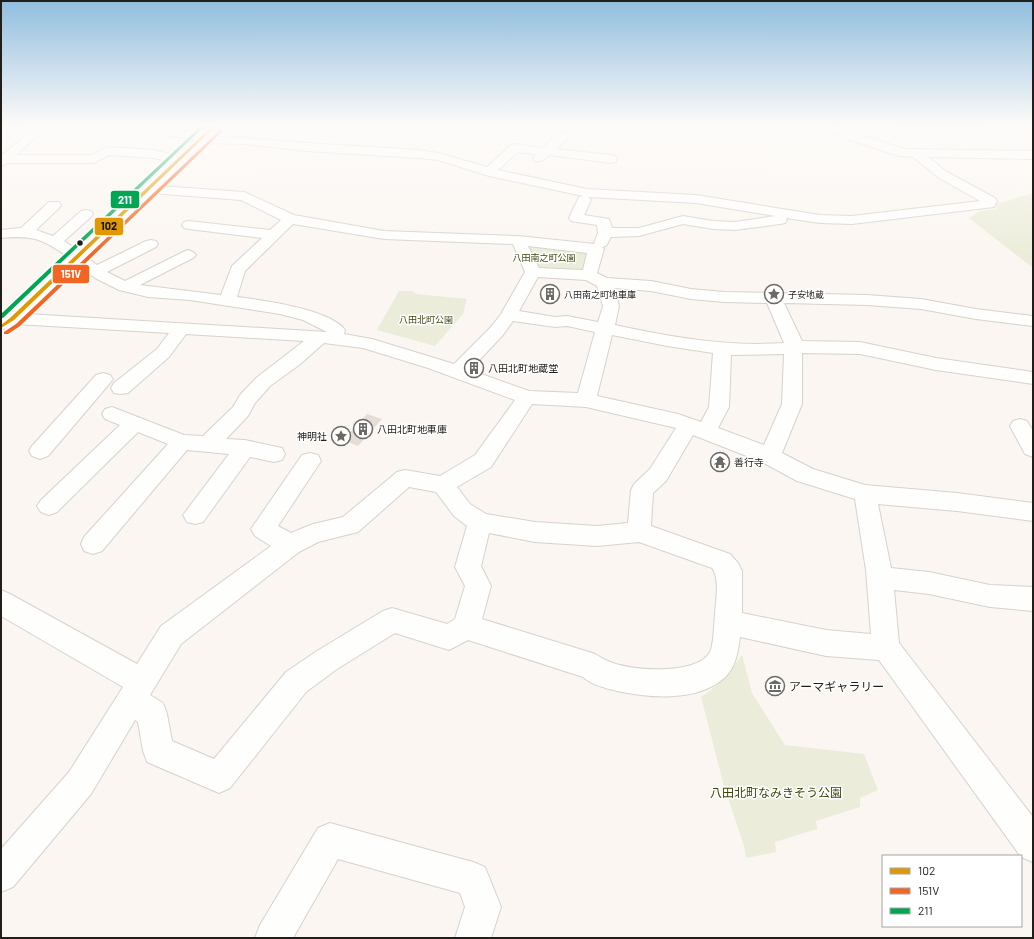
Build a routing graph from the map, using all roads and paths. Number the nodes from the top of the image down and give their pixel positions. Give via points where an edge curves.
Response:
1 (171, 168) edge
2 (475, 168) edge
3 (494, 168) edge
4 (529, 168) edge
5 (934, 168) edge
6 (489, 172) junction
7 (559, 175) dead end
8 (518, 178) junction
9 (549, 185) junction
10 (149, 189) junction
11 (584, 200) dead end
12 (54, 205) dead end
13 (86, 214) dead end
14 (805, 217) junction
15 (290, 219) junction
16 (189, 226) dead end
17 (25, 232) junction
18 (605, 233) junction
19 (1, 234) edge
20 (273, 235) junction
21 (518, 240) junction
22 (55, 242) junction
23 (152, 244) dead end
24 (596, 249) junction
25 (188, 255) dead end
26 (76, 258) junction
27 (96, 271) junction
28 (533, 272) junction
29 (597, 279) junction
30 (125, 287) junction
31 (773, 298) junction
32 (227, 301) junction
33 (509, 315) junction
34 (5, 321) edge
35 (1033, 321) edge
36 (182, 328) junction
37 (605, 328) junction
38 (327, 338) junction
39 (722, 349) junction
40 (793, 349) junction
41 (457, 372) junction
42 (1033, 378) edge
43 (527, 397) junction
44 (586, 400) junction
45 (112, 414) dead end
46 (135, 423) junction
47 (1020, 426) dead end
48 (697, 428) junction
49 (182, 442) junction
50 (208, 445) junction
51 (244, 448) junction
52 (1033, 449) edge
53 (40, 451) dead end
54 (274, 454) dead end
55 (770, 456) junction
56 (310, 461) dead end
57 (443, 485) junction
58 (865, 494) junction
59 (49, 506) dead end
60 (1033, 512) edge
61 (195, 515) dead end
62 (480, 522) junction
63 (639, 532) junction
64 (93, 544) dead end
65 (290, 546) junction
66 (879, 577) junction
67 (1033, 600) edge
68 (1, 602) edge
69 (728, 622) junction
70 (466, 627) junction
71 (886, 648) junction
72 (136, 691) junction
73 (1033, 845) edge
74 (1, 875) edge
75 (273, 938) edge
76 (473, 938) edge

1 - 10 street
2 - 6 street
3 - 6 street
4 - 8 street
5 - 14 street via 990,201 989,204 852,220
6 - 8 street
7 - 9 street
8 - 9 street
9 - 14 street via 587,193 696,199
10 - 15 street via 244,196
10 - 26 street
11 - 18 street via 576,218 604,222
12 - 17 street
13 - 22 street
14 - 18 street via 735,226 683,220 639,232
15 - 20 street
15 - 21 street via 384,235
16 - 20 street
17 - 19 street
17 - 22 street
18 - 24 street via 602,243
20 - 32 street via 238,269
21 - 24 street
21 - 28 street
22 - 26 street
23 - 27 street
24 - 29 street
25 - 30 street
26 - 27 street
26 - 34 street
27 - 30 street
28 - 29 street
28 - 33 street
29 - 31 street via 691,294
29 - 37 street via 611,306
30 - 32 street
31 - 35 street via 922,304
31 - 40 street via 793,341
32 - 38 street via 289,310 321,321 336,330
33 - 37 street
33 - 41 street
34 - 36 street
36 - 38 street
36 - 53 street via 163,353 125,385 96,378
37 - 39 street
37 - 44 street
38 - 41 street via 366,343
38 - 50 street via 263,382 241,411
39 - 40 street
39 - 48 street via 719,407
40 - 42 street via 860,348 936,364
40 - 55 street via 792,404
41 - 43 street
43 - 44 street
43 - 57 street via 483,461
44 - 48 street
45 - 46 street
46 - 49 street
46 - 59 street
47 - 52 street
48 - 55 street
48 - 63 street via 658,475 642,490
49 - 50 street
49 - 64 street
50 - 51 street
51 - 54 street
51 - 61 street
55 - 58 street via 805,475
56 - 65 street via 263,529
57 - 62 street via 462,510
57 - 65 street via 405,478 350,525 313,534
58 - 60 street
58 - 66 street
62 - 63 street via 543,533 597,536
62 - 70 street via 468,567 478,586
63 - 69 street via 721,561 729,571
65 - 72 street via 171,635
66 - 67 street via 929,583 990,596
66 - 71 street
68 - 72 street
69 - 70 street via 723,659 712,670 698,678 667,684 633,682 597,672 592,666
69 - 71 street via 826,643
70 - 72 street via 449,637 392,620 296,682 219,777 158,751 152,714
71 - 73 street
72 - 74 street via 80,783
75 - 76 street via 330,840 473,879 483,907

